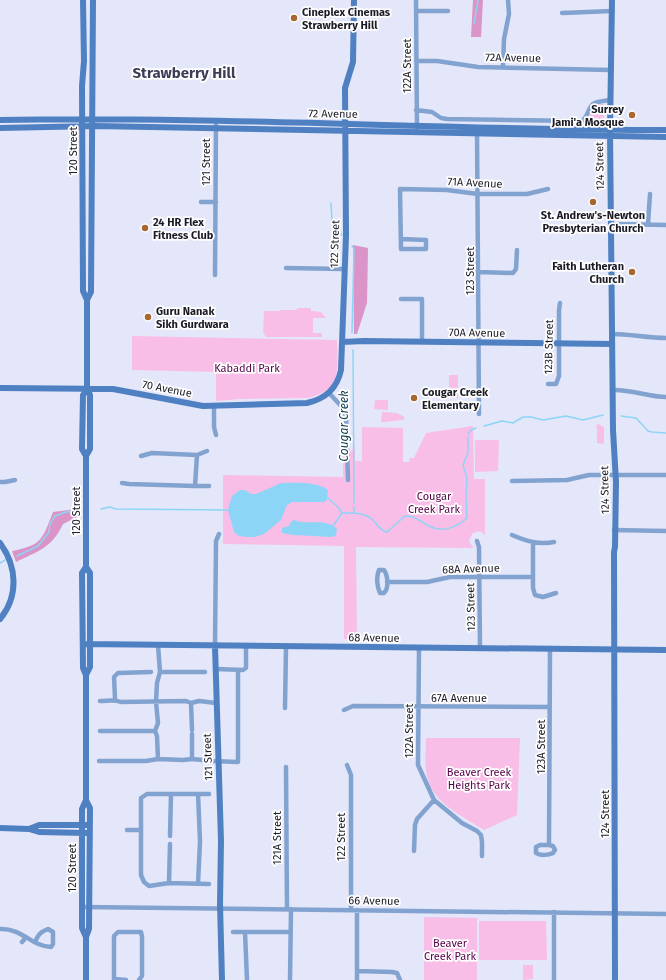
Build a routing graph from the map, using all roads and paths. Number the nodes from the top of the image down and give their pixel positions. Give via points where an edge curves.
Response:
1 (83, 0) edge
2 (93, 0) edge
3 (354, 0) edge
4 (416, 0) edge
5 (508, 0) edge
6 (612, 0) edge
7 (416, 11) junction
8 (448, 11) dead end
9 (612, 11) junction
10 (562, 13) dead end
11 (416, 61) junction
12 (503, 67) junction
13 (610, 70) junction
14 (610, 100) junction
15 (416, 110) junction
16 (83, 119) junction
17 (92, 119) junction
18 (0, 120) edge
19 (26, 120) junction
20 (216, 122) junction
21 (0, 124) edge
22 (83, 126) junction
23 (92, 126) junction
24 (0, 128) edge
25 (345, 128) junction
26 (477, 128) junction
27 (216, 129) junction
28 (417, 130) junction
29 (610, 130) junction
30 (666, 130) edge
31 (477, 134) junction
32 (610, 137) junction
33 (666, 137) edge
34 (548, 188) dead end
35 (478, 194) junction
36 (650, 194) dead end
37 (201, 202) dead end
38 (216, 202) junction
39 (611, 224) junction
40 (648, 224) junction
41 (666, 225) edge
42 (402, 240) junction
43 (517, 250) dead end
44 (286, 268) dead end
45 (344, 269) junction
46 (479, 272) junction
47 (215, 275) dead end
48 (401, 299) dead end
49 (87, 300) junction
50 (560, 303) dead end
51 (612, 334) junction
52 (666, 338) edge
53 (342, 342) junction
54 (422, 342) junction
55 (479, 343) junction
56 (559, 344) junction
57 (612, 344) junction
58 (548, 384) dead end
59 (0, 388) edge
60 (87, 389) junction
61 (612, 390) junction
62 (329, 393) junction
63 (666, 397) edge
64 (214, 406) junction
65 (479, 414) dead end
66 (216, 435) dead end
67 (206, 451) dead end
68 (197, 455) junction
69 (141, 456) dead end
70 (614, 475) junction
71 (666, 475) edge
72 (15, 480) dead end
73 (348, 480) dead end
74 (512, 481) dead end
75 (0, 482) edge
76 (122, 483) dead end
77 (195, 486) junction
78 (209, 486) dead end
79 (614, 530) junction
80 (666, 531) edge
81 (219, 534) dead end
82 (512, 535) dead end
83 (477, 541) dead end
84 (533, 542) junction
85 (554, 542) dead end
86 (0, 543) edge
87 (86, 567) junction
88 (479, 577) junction
89 (532, 577) junction
90 (387, 582) junction
91 (556, 593) dead end
92 (0, 619) edge
93 (83, 644) junction
94 (90, 644) junction
95 (158, 646) junction
96 (215, 646) junction
97 (246, 647) junction
98 (286, 647) junction
99 (419, 648) junction
100 (480, 649) junction
101 (550, 649) junction
102 (614, 650) junction
103 (666, 650) edge
104 (216, 669) junction
105 (238, 671) junction
106 (151, 672) dead end
107 (160, 672) junction
108 (205, 672) dead end
109 (86, 675) junction
110 (115, 699) junction
111 (100, 701) dead end
112 (156, 702) junction
113 (191, 703) junction
114 (216, 703) junction
115 (418, 706) junction
116 (550, 707) junction
117 (285, 708) dead end
118 (344, 710) dead end
119 (100, 731) dead end
120 (156, 731) junction
121 (192, 758) junction
122 (158, 759) junction
123 (99, 761) dead end
124 (218, 762) junction
125 (347, 765) dead end
126 (286, 767) dead end
127 (171, 794) junction
128 (198, 794) junction
129 (209, 794) dead end
130 (86, 800) junction
131 (434, 800) junction
132 (82, 825) junction
133 (90, 825) junction
134 (0, 828) edge
135 (29, 829) junction
136 (127, 830) dead end
137 (141, 830) junction
138 (82, 833) junction
139 (90, 833) junction
140 (170, 836) dead end
141 (170, 844) dead end
142 (549, 845) dead end
143 (414, 851) dead end
144 (482, 856) dead end
145 (169, 883) junction
146 (198, 884) junction
147 (209, 884) dead end
148 (82, 907) junction
149 (89, 907) junction
150 (221, 908) junction
151 (289, 909) junction
152 (351, 910) junction
153 (357, 910) junction
154 (554, 912) junction
155 (615, 913) junction
156 (666, 914) edge
157 (0, 929) edge
158 (234, 932) dead end
159 (245, 932) junction
160 (290, 932) junction
161 (26, 936) junction
162 (86, 937) junction
163 (22, 942) dead end
164 (35, 942) junction
165 (358, 972) junction
166 (86, 980) edge
167 (114, 980) edge
168 (126, 980) edge
169 (139, 980) edge
170 (222, 980) edge
171 (247, 980) edge
172 (290, 980) edge
173 (358, 980) edge
174 (400, 980) edge
175 (554, 980) edge
176 (615, 980) edge

1 - 16 street, 120 Street
2 - 17 street, 120 Street
3 - 25 street, 122 Street via 353,62 345,88
4 - 7 street, 122A Street
5 - 12 street via 509,14 504,39
6 - 9 street, 124 Street
7 - 8 street
7 - 11 street, 122A Street
9 - 10 street
9 - 13 street, 124 Street
11 - 12 street, 72A Avenue
11 - 15 street, 122A Street
12 - 13 street, 72A Avenue
13 - 14 street, 124 Street
14 - 15 street via 594,103 582,121 447,119 432,112
14 - 29 street, 124 Street
15 - 28 street, 122A Street
16 - 17 street, 72 Avenue
16 - 19 street, 72 Avenue
16 - 22 street, 120 Street
17 - 20 street, 72 Avenue
17 - 23 street, 120 Street
18 - 19 street, 72 Avenue
19 - 21 street via 21,124
20 - 25 street, 72 Avenue
20 - 27 street, 121 Street
22 - 23 street, 72 Avenue
22 - 24 street, 72 Avenue
22 - 49 street, 120 Street via 83,291
23 - 27 street, 72 Avenue
23 - 49 street, 120 Street via 91,292
25 - 27 street, 72 Avenue
25 - 28 street, 72 Avenue
25 - 45 street, 122 Street
26 - 28 street, 72 Avenue
26 - 29 street, 72 Avenue
26 - 31 street, 123 Street
27 - 38 street, 121 Street
28 - 31 street, 72 Avenue
29 - 30 street, 72 Avenue
29 - 32 street, 124 Street
31 - 32 street, 72 Avenue
31 - 35 street, 123 Street
32 - 33 street, 72 Avenue
32 - 39 street, 124 Street
34 - 35 street, 71A Avenue via 527,194
35 - 42 street, 71A Avenue via 447,190 400,190
35 - 46 street, 123 Street
36 - 40 street
37 - 38 street, 121 Street
38 - 47 street, 121 Street
39 - 40 street
39 - 51 street, 124 Street
40 - 41 street
42 - 42 street via 402,249 426,249 426,240
43 - 46 street via 516,269 513,273
44 - 45 street
45 - 53 street, 122 Street
46 - 55 street, 123 Street
48 - 54 street via 422,299
49 - 60 street, 120 Street
50 - 56 street, 123B Street
51 - 52 street
51 - 57 street, 124 Street
53 - 54 street, 70A Avenue
53 - 62 street, 122 Street via 339,378
54 - 55 street, 70A Avenue
55 - 56 street, 70A Avenue
55 - 65 street, 123 Street
56 - 57 street, 70A Avenue
56 - 58 street, 123B Street via 559,376 556,384
57 - 61 street, 124 Street
59 - 60 street, 70 Avenue
60 - 64 street, 70 Avenue via 113,389 190,404
60 - 87 street, 120 Street via 90,395 90,449 86,456
61 - 63 street via 626,389
61 - 70 street, 124 Street
62 - 64 street, 70 Avenue via 307,403
62 - 73 street via 342,407 346,416
64 - 66 street
67 - 68 street
68 - 69 street
68 - 77 street
70 - 71 street
70 - 74 street via 589,475 567,480
70 - 79 street, 124 Street
72 - 75 street
76 - 77 street
77 - 78 street
79 - 80 street
79 - 102 street, 124 Street
81 - 96 street, 121 Street via 216,540
82 - 84 street
83 - 88 street, 123 Street
84 - 85 street
84 - 89 street
86 - 92 street via 7,553 14,577 10,603
87 - 93 street, 120 Street via 82,573
87 - 94 street, 120 Street via 90,573
88 - 89 street, 68A Avenue
88 - 90 street, 68A Avenue via 450,577 427,582
88 - 100 street, 123 Street
89 - 91 street via 534,595 543,597
90 - 90 street via 387,574 384,570 379,570 380,593 384,594 387,590
93 - 94 street, 68 Avenue
93 - 109 street, 120 Street via 82,668
94 - 95 street, 68 Avenue
94 - 109 street, 120 Street via 90,667
95 - 96 street, 68 Avenue
95 - 107 street
96 - 97 street, 68 Avenue
96 - 104 street, 121 Street
97 - 98 street, 68 Avenue
97 - 105 street via 246,668
98 - 99 street, 68 Avenue
98 - 117 street
99 - 100 street, 68 Avenue
99 - 115 street, 122A Street
100 - 101 street, 68 Avenue
101 - 102 street, 68 Avenue
101 - 116 street, 123A Street
102 - 103 street, 68 Avenue
102 - 155 street, 124 Street
104 - 105 street
104 - 114 street, 121 Street
105 - 124 street via 238,762
106 - 110 street via 118,673 114,677
107 - 108 street
107 - 112 street via 156,682
109 - 130 street, 120 Street
110 - 111 street
110 - 112 street via 121,702
112 - 113 street
112 - 120 street
113 - 114 street
113 - 121 street
114 - 124 street, 121 Street
115 - 116 street, 67A Avenue
115 - 118 street, 67A Avenue via 354,706
115 - 131 street, 122A Street via 418,765
116 - 142 street, 123A Street
119 - 120 street
120 - 122 street
121 - 122 street
121 - 124 street
122 - 123 street
124 - 150 street, 121 Street
125 - 152 street, 122 Street via 351,775
126 - 151 street, 121A Street
127 - 128 street
127 - 137 street via 147,794 141,798
127 - 140 street
128 - 129 street
128 - 146 street
130 - 132 street, 120 Street via 82,809
130 - 133 street, 120 Street via 90,808
131 - 143 street via 417,819
131 - 144 street via 481,835
132 - 133 street
132 - 135 street via 39,825
132 - 138 street, 120 Street
133 - 139 street, 120 Street
134 - 135 street
135 - 138 street via 39,832
136 - 137 street
137 - 145 street via 141,875 144,882 149,886
138 - 139 street
138 - 148 street, 120 Street
139 - 149 street, 120 Street
141 - 145 street
145 - 146 street
146 - 147 street
148 - 149 street, 66 Avenue
148 - 162 street, 120 Street via 82,928
149 - 150 street, 66 Avenue
149 - 162 street, 120 Street via 89,928
150 - 151 street, 66 Avenue
150 - 170 street, 121 Street
151 - 152 street, 66 Avenue
151 - 160 street, 121A Street
152 - 153 street, 66 Avenue
153 - 154 street, 66 Avenue
153 - 165 street
154 - 155 street, 66 Avenue
154 - 175 street
155 - 156 street, 66 Avenue
155 - 176 street, 124 Street
157 - 161 street via 20,932
158 - 159 street
159 - 160 street
159 - 171 street
160 - 172 street, 121A Street
161 - 163 street
161 - 164 street
162 - 166 street, 120 Street
164 - 164 street via 42,931 48,929 53,932 51,947
165 - 173 street
165 - 174 street via 397,973
167 - 168 street
167 - 169 street via 114,936 118,932 141,932 142,976

